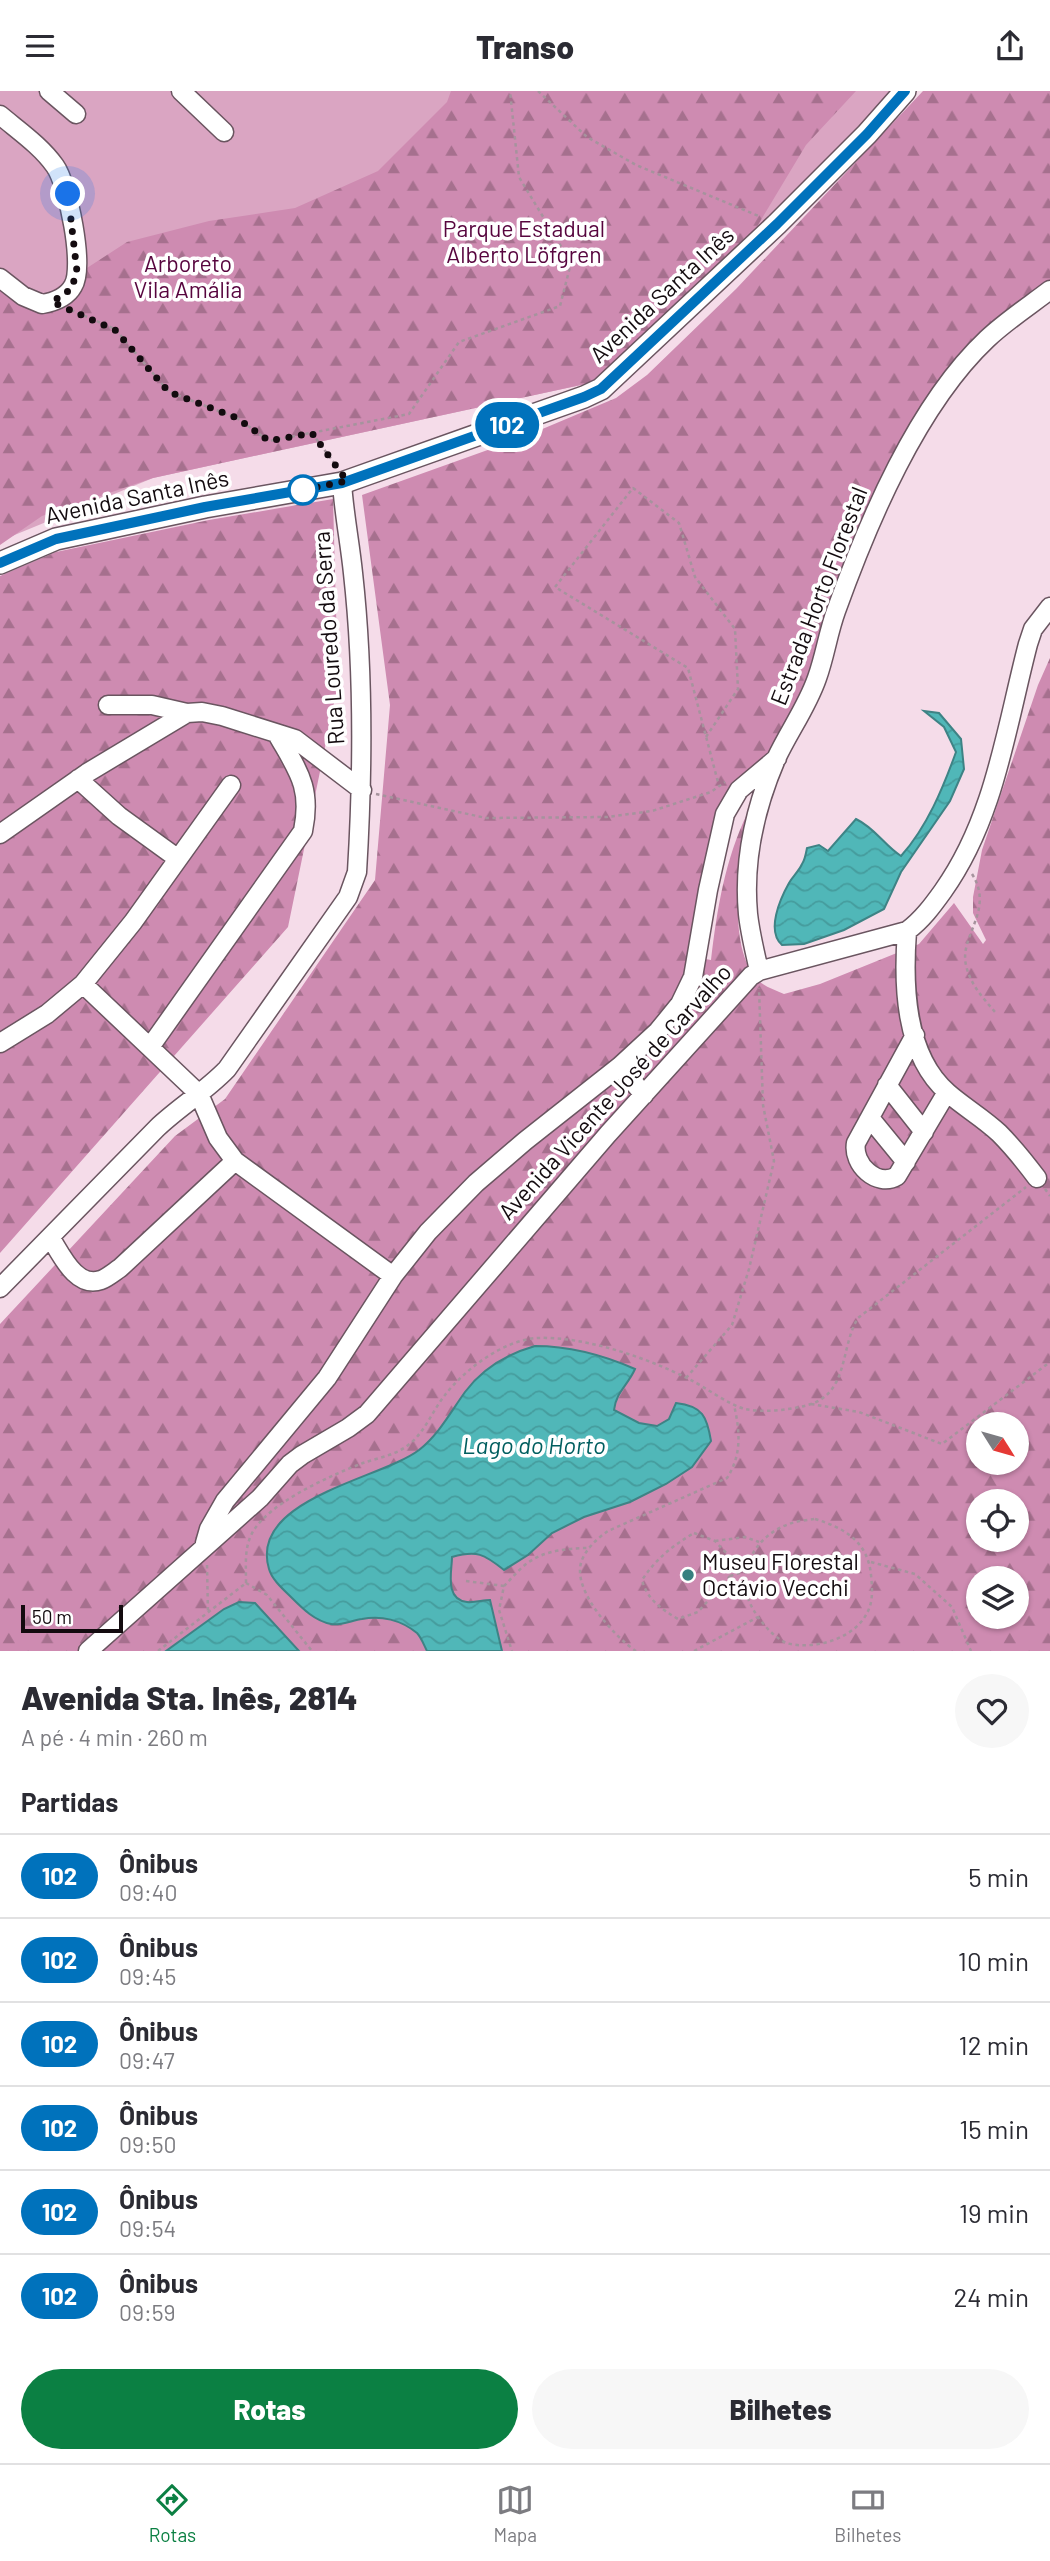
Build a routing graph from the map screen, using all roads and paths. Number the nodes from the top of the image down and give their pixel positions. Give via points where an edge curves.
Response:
1 (49, 91) edge
2 (181, 91) edge
3 (510, 91) edge
4 (538, 91) edge
5 (905, 91) edge
6 (76, 114) dead end
7 (0, 115) edge
8 (224, 132) dead end
9 (777, 224) junction
10 (0, 278) edge
11 (1050, 290) edge
12 (52, 302) junction
13 (312, 433) junction
14 (344, 482) junction
15 (0, 563) edge
16 (1050, 607) edge
17 (108, 705) dead end
18 (187, 713) junction
19 (277, 734) junction
20 (706, 737) junction
21 (779, 754) junction
22 (78, 779) junction
23 (728, 779) dead end
24 (231, 785) dead end
25 (719, 786) junction
26 (362, 790) junction
27 (0, 834) edge
28 (177, 858) junction
29 (961, 866) junction
30 (907, 931) junction
31 (759, 971) junction
32 (83, 984) junction
33 (995, 1012) dead end
34 (915, 1035) junction
35 (0, 1043) edge
36 (150, 1048) junction
37 (620, 1066) junction
38 (887, 1085) junction
39 (947, 1092) junction
40 (199, 1094) junction
41 (644, 1095) junction
42 (870, 1118) junction
43 (924, 1132) junction
44 (235, 1161) junction
45 (906, 1162) junction
46 (1037, 1178) joint
47 (50, 1237) junction
48 (393, 1276) junction
49 (0, 1288) edge
50 (1050, 1362) edge
51 (687, 1378) junction
52 (811, 1404) junction
53 (734, 1405) junction
54 (715, 1541) junction
55 (761, 1543) junction
56 (204, 1547) junction
57 (590, 1548) junction
58 (870, 1562) junction
59 (746, 1571) junction
60 (730, 1576) junction
61 (466, 1581) dead end
62 (246, 1583) junction
63 (504, 1586) junction
64 (208, 1614) junction
65 (758, 1617) junction
66 (88, 1651) edge
67 (159, 1651) edge
68 (312, 1651) edge
69 (512, 1651) edge
70 (636, 1651) edge
71 (694, 1651) edge
72 (971, 1651) edge

1 - 6 street
2 - 8 street
3 - 13 path via 519,177 571,264 559,306 459,342 409,414
4 - 9 path via 587,137 636,165
5 - 9 main road, Avenida Santa Inês
7 - 12 street via 43,152 64,180 68,194 77,272 71,289
9 - 14 main road, Avenida Santa Inês via 601,389
10 - 12 street via 32,301
11 - 21 street, Estrada Horto Florestal via 988,337 951,379 928,415 880,504 835,614 813,688
12 - 13 path via 115,330 169,392 237,418 269,441
13 - 14 path
14 - 15 main road, Avenida Santa Inês via 56,539
14 - 26 street, Rua Louredo da Serra via 359,652
16 - 29 street via 1028,643 990,796
17 - 18 street via 152,705
18 - 19 street via 222,716
18 - 22 street
19 - 26 street via 301,742
19 - 36 street via 304,785 307,809 303,831
20 - 20 path via 688,668 555,587 633,488 679,523 695,577 735,629 738,689
20 - 25 path
21 - 31 street, Estrada Horto Florestal via 758,806 746,884
21 - 37 street via 740,790 725,814 693,977 680,1004
22 - 27 street
22 - 28 street
23 - 25 path
24 - 28 street
25 - 26 path via 652,811 607,817 486,818
26 - 40 street, Rua Louredo da Serra via 357,872 348,897 227,1069
28 - 32 street via 134,922
29 - 30 street
29 - 33 path via 974,876 979,898 965,964 970,979
30 - 31 street, Avenida Vicente José de Carvalho
30 - 34 street via 907,997
31 - 41 street, Avenida Vicente José de Carvalho via 740,986
31 - 51 path via 763,1105 774,1161 732,1325
32 - 35 street via 47,1014
32 - 36 street
34 - 38 street
34 - 39 street via 931,1073
36 - 40 street
37 - 41 street
37 - 48 street via 476,1184
38 - 42 street
38 - 43 street
39 - 43 street
39 - 46 street via 998,1132
40 - 44 street via 218,1138
40 - 47 street, Rua Louredo da Serra via 157,1128
41 - 56 street, Avenida Vicente José de Carvalho via 367,1414 290,1464 260,1499
42 - 45 street
42 - 45 street via 854,1152 861,1166 890,1180
43 - 45 street
44 - 47 street via 120,1268 100,1280 86,1281 76,1275
44 - 48 street
46 - 52 path via 858,1318 836,1383 826,1396
47 - 49 street, Rua Louredo da Serra
48 - 56 street via 327,1378 225,1501
50 - 52 path via 942,1444 859,1412
51 - 53 path
51 - 62 path via 588,1342 538,1338 517,1342 488,1357 456,1383 408,1446 333,1476 264,1518 246,1544
52 - 53 path via 756,1411
53 - 57 path via 739,1449 727,1478 608,1531
54 - 55 path via 745,1538
54 - 60 path via 730,1557
54 - 60 path via 694,1533 671,1547 642,1580 645,1592 678,1619 698,1612
55 - 58 path via 788,1524 815,1519 837,1525 858,1540
55 - 59 path via 750,1556
56 - 64 path
56 - 66 street, Avenida Vicente José de Carvalho
57 - 63 path via 547,1553 529,1562
57 - 70 path via 580,1572 584,1588 611,1631
58 - 65 path via 870,1608 840,1641 808,1648 786,1643
58 - 72 path via 915,1574 952,1607
59 - 60 path
59 - 65 path via 747,1600
61 - 63 path
62 - 64 path
62 - 68 path via 267,1595
63 - 69 path via 499,1610
64 - 67 path
65 - 71 path

